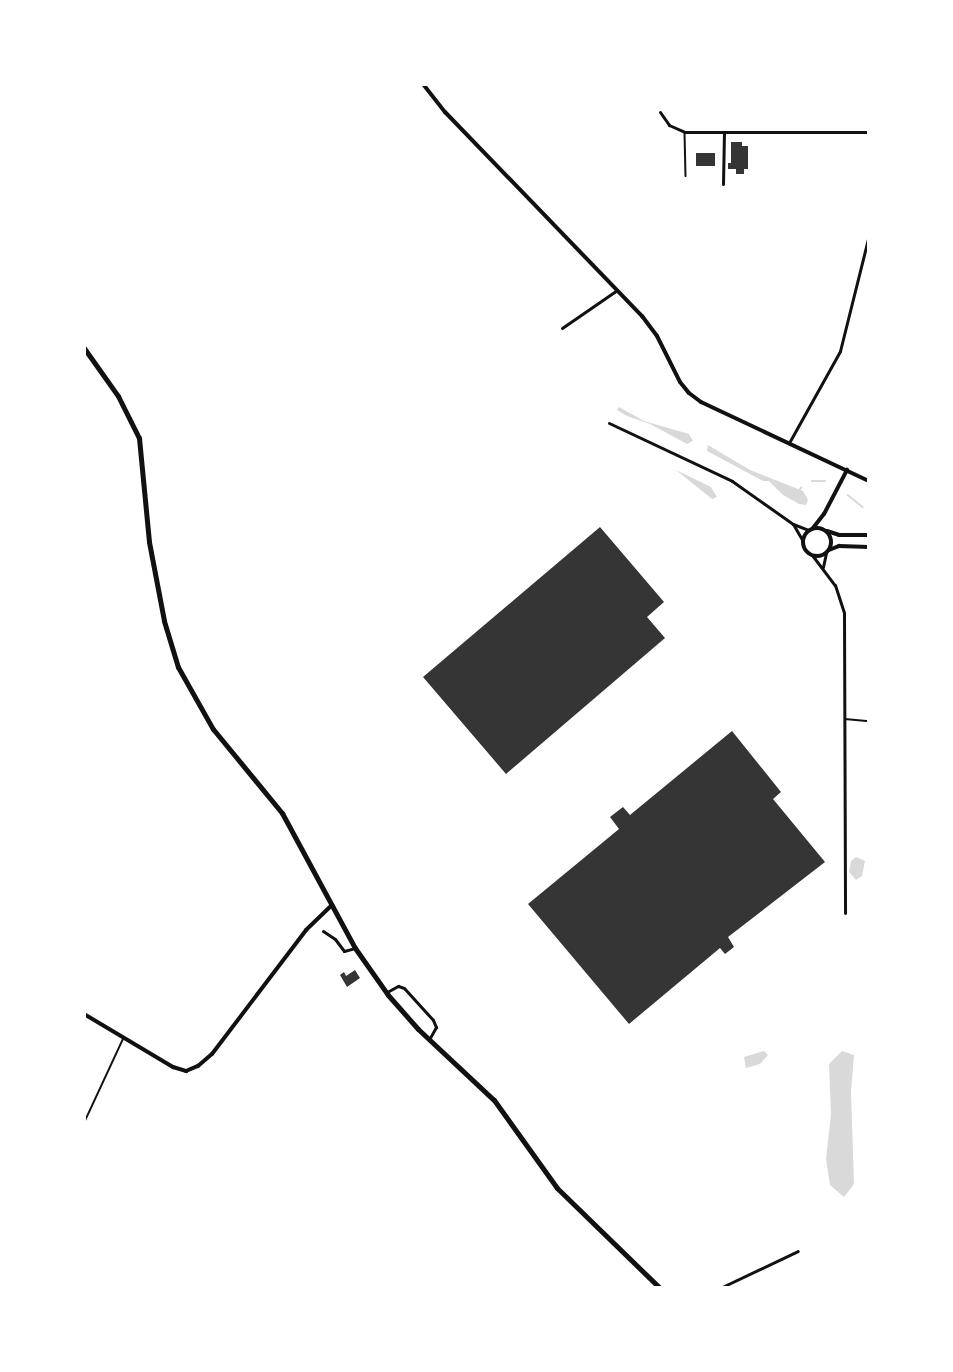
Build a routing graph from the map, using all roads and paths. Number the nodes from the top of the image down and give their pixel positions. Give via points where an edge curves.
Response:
1 (423, 84) edge
2 (660, 112) dead end
3 (685, 132) junction
4 (724, 132) junction
5 (869, 132) edge
6 (686, 176) dead end
7 (723, 184) dead end
8 (869, 235) edge
9 (617, 290) junction
10 (562, 328) dead end
11 (84, 348) edge
12 (609, 423) dead end
13 (790, 441) junction
14 (847, 470) junction
15 (867, 479) edge
16 (824, 514) junction
17 (793, 524) junction
18 (811, 529) junction
19 (825, 530) junction
20 (869, 534) edge
21 (803, 541) junction
22 (869, 546) edge
23 (828, 551) junction
24 (812, 555) junction
25 (823, 567) junction
26 (844, 719) junction
27 (869, 720) edge
28 (330, 906) junction
29 (845, 913) dead end
30 (323, 940) dead end
31 (355, 948) junction
32 (386, 993) junction
33 (84, 1014) edge
34 (124, 1036) junction
35 (429, 1040) junction
36 (84, 1123) edge
37 (798, 1251) dead end
38 (660, 1288) edge
39 (720, 1288) edge

1 - 9 street via 445,112
2 - 3 street via 669,125
3 - 4 street
3 - 6 lane
4 - 5 street
4 - 7 street
8 - 13 street via 840,351
9 - 10 street
9 - 13 street via 657,336 689,393
11 - 28 highway via 118,396 139,438 152,563 178,667 221,741 282,813
12 - 17 street via 732,481
13 - 14 street
14 - 15 street
14 - 16 street
16 - 18 street
16 - 19 street
17 - 18 street
17 - 21 street
18 - 19 street
18 - 21 street
19 - 20 street via 839,535
19 - 23 street via 831,538
21 - 24 street
22 - 23 street via 839,546
23 - 24 street
23 - 25 street
24 - 25 street
25 - 26 street via 840,595 844,613
26 - 27 lane
26 - 29 street
28 - 31 highway
28 - 34 street via 306,930 212,1054 198,1066 186,1071 173,1067
30 - 31 street via 325,933 345,952
31 - 32 highway
32 - 35 highway
32 - 35 street via 399,986 404,988 433,1020 436,1027
33 - 34 street
34 - 36 lane
35 - 38 highway via 494,1100 562,1194
37 - 39 street

